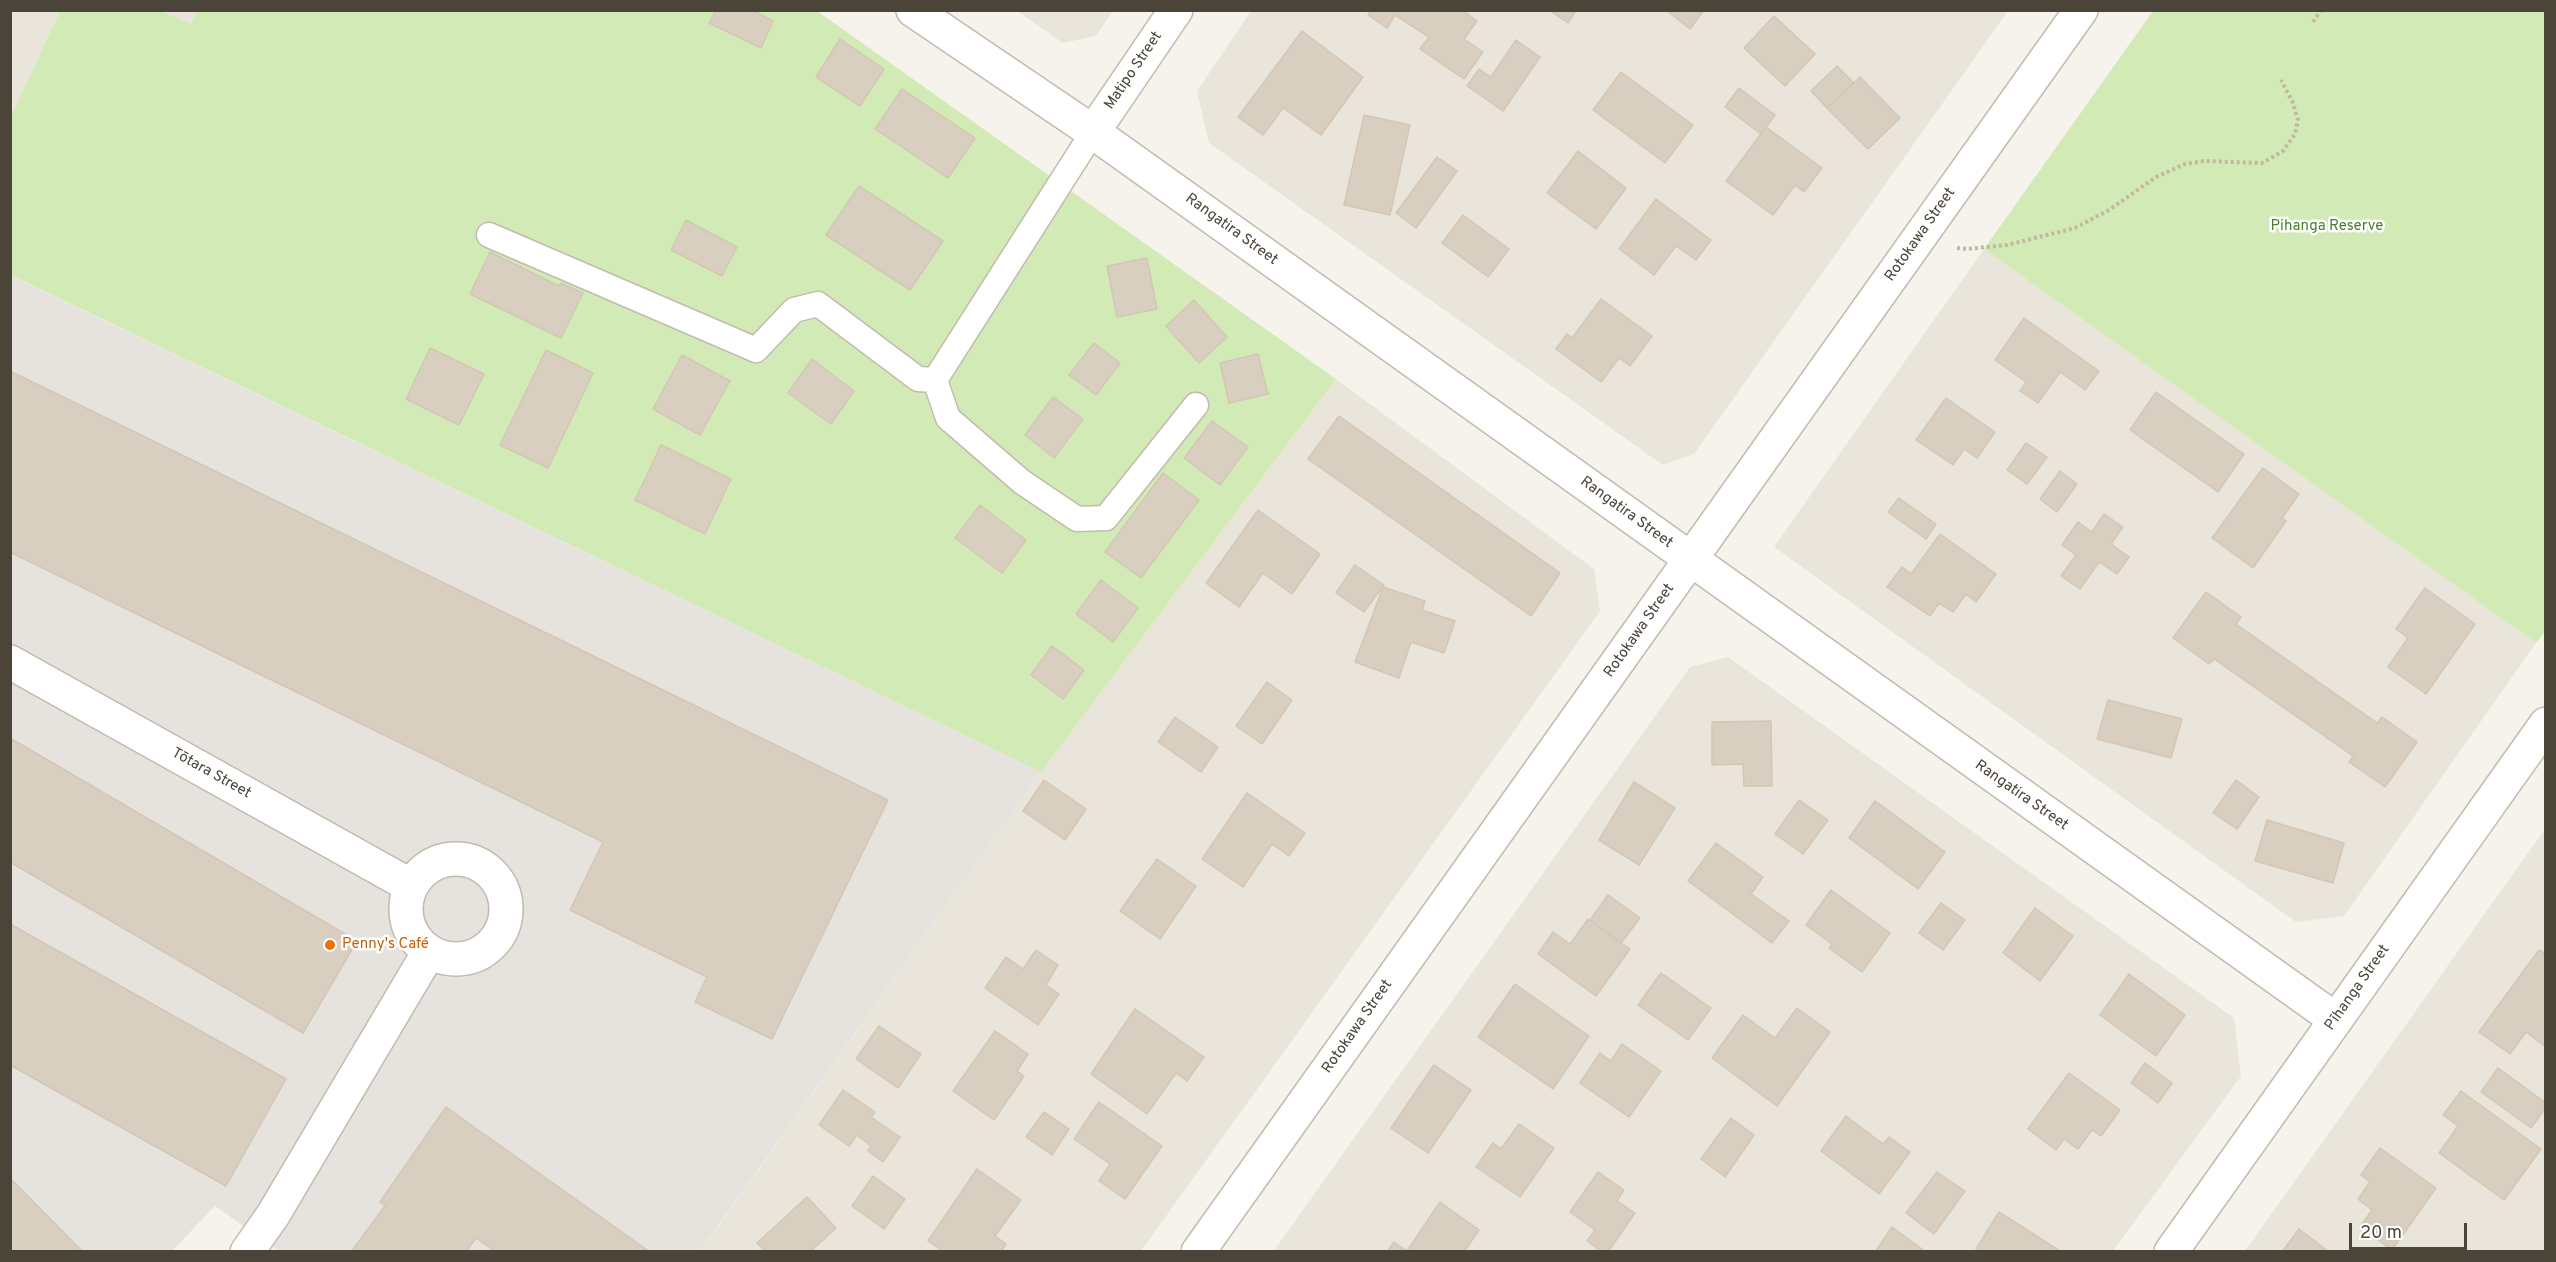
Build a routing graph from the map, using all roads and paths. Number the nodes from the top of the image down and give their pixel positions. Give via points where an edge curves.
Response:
1 (914, 10) edge
2 (1176, 10) edge
3 (2081, 10) edge
4 (2320, 10) edge
5 (2313, 22) dead end
6 (2281, 80) dead end
7 (1093, 132) junction
8 (489, 235) dead end
9 (1917, 242) junction
10 (935, 380) junction
11 (1196, 405) dead end
12 (1691, 559) junction
13 (10, 662) edge
14 (2546, 724) edge
15 (411, 886) junction
16 (429, 952) junction
17 (2336, 1020) junction
18 (247, 1251) edge
19 (1198, 1251) edge
20 (2171, 1251) edge

1 - 7 street, Rangatira Street
2 - 7 street, Matipo Street
3 - 9 street, Rotokawa Street
4 - 5 path
6 - 9 path via 2298,120 2295,134 2283,151 2262,163 2185,164 2156,177 2075,228 2044,237 1967,249
7 - 10 lane
7 - 12 street, Rangatira Street
8 - 10 lane via 756,350 794,310 818,304 918,379
9 - 12 street, Rotokawa Street
10 - 11 lane via 948,418 1022,482 1077,519 1106,518
12 - 17 street, Rangatira Street
12 - 19 street, Rotokawa Street
13 - 15 street, Tōtara Street
14 - 17 street, Pīhanga Street
15 - 16 street via 405,904 407,922 415,939
15 - 16 street via 435,863 460,860 483,867 496,878 504,893 504,926 485,951 457,960
16 - 18 street via 273,1215
17 - 20 street, Pīhanga Street

